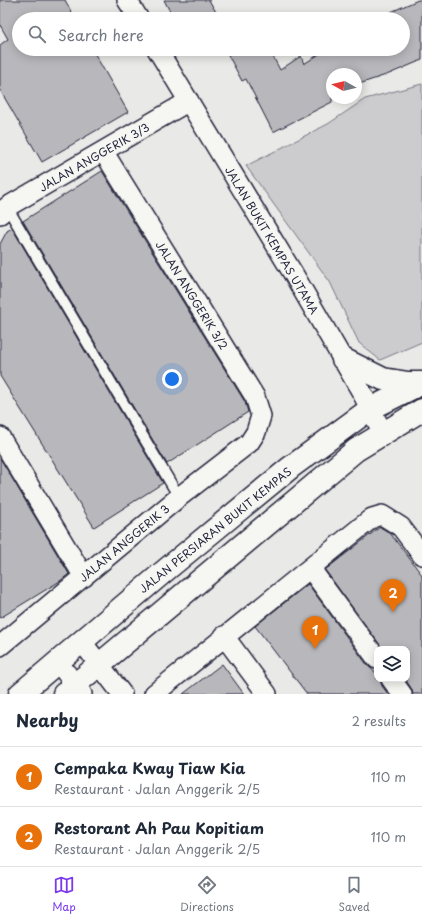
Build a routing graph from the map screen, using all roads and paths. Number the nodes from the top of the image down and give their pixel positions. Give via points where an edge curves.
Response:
1 (127, 0) edge
2 (135, 12) edge
3 (161, 56) edge
4 (190, 102) junction
5 (103, 151) junction
6 (3, 211) edge
7 (343, 359) junction
8 (422, 383) edge
9 (370, 409) junction
10 (422, 410) edge
11 (383, 433) junction
12 (0, 437) edge
13 (249, 443) joint
14 (179, 497) junction
15 (422, 555) edge
16 (310, 568) junction
17 (84, 577) junction
18 (224, 636) junction
19 (82, 642) junction
20 (0, 646) edge
21 (374, 655) edge
22 (58, 662) junction
23 (99, 665) junction
24 (394, 682) edge
25 (74, 691) edge
26 (20, 694) edge
27 (122, 694) edge
28 (154, 694) edge
29 (267, 694) edge
30 (402, 694) edge

1 - 2 street
3 - 4 street, JALAN BUKIT KEMPAS UTAMA
4 - 5 street, JALAN ANGGERIK 3/3
4 - 7 street, JALAN BUKIT KEMPAS UTAMA
5 - 6 street, JALAN ANGGERIK 3/3
5 - 13 street, JALAN ANGGERIK 3/2 via 255,397 260,416 256,432
6 - 14 lane
7 - 8 street via 383,379
7 - 9 street, JALAN BUKIT KEMPAS UTAMA
8 - 9 street, JALAN PERSIARAN BUKIT KEMPAS
9 - 11 street, JALAN BUKIT KEMPAS UTAMA
9 - 19 street, JALAN PERSIARAN BUKIT KEMPAS via 291,467
10 - 11 street
11 - 23 street via 356,450
12 - 17 street
13 - 14 street, JALAN ANGGERIK 3
14 - 17 street, JALAN ANGGERIK 3
15 - 16 street via 401,527 382,515 372,518
16 - 18 street
16 - 21 street
17 - 20 street, JALAN ANGGERIK 3
18 - 28 street
18 - 29 street
19 - 22 street, JALAN PERSIARAN BUKIT KEMPAS
19 - 23 street
22 - 25 street
22 - 26 street, JALAN PERSIARAN BUKIT KEMPAS
23 - 25 street
23 - 27 street
24 - 30 street

